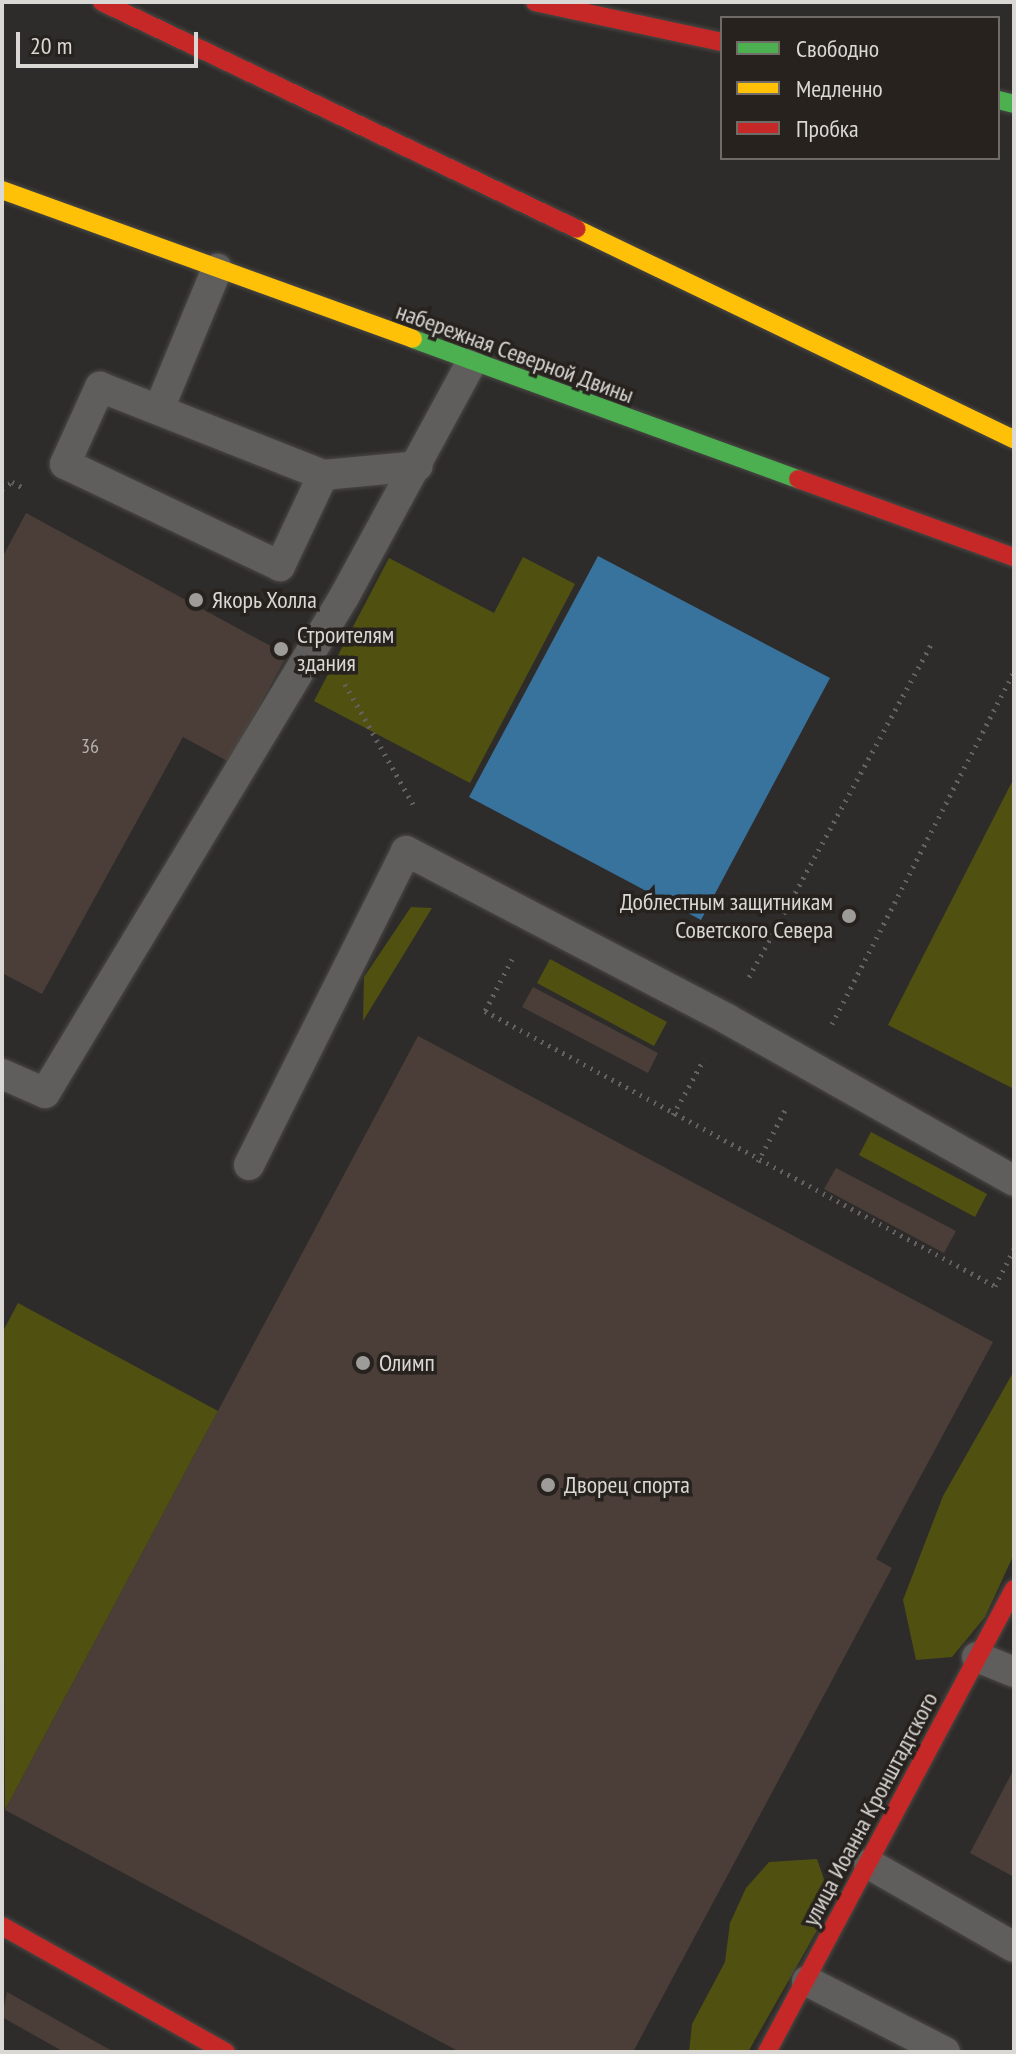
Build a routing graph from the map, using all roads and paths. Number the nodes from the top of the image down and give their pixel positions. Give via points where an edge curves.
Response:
1 (102, 2) edge
2 (535, 2) edge
3 (720, 42) edge
4 (2, 190) edge
5 (217, 269) junction
6 (471, 363) junction
7 (159, 409) junction
8 (1014, 439) edge
9 (418, 466) junction
10 (323, 475) junction
11 (12, 482) dead end
12 (2, 489) edge
13 (1014, 557) edge
14 (933, 641) dead end
15 (1014, 672) edge
16 (520, 943) dead end
17 (760, 957) dead end
18 (844, 1001) dead end
19 (712, 1045) dead end
20 (2, 1074) edge
21 (790, 1100) dead end
22 (673, 1115) junction
23 (758, 1162) junction
24 (249, 1165) dead end
25 (1014, 1181) edge
26 (1014, 1249) edge
27 (1014, 1589) edge
28 (977, 1657) junction
29 (1014, 1672) edge
30 (869, 1864) junction
31 (2, 1926) edge
32 (1014, 1947) edge
33 (807, 1981) junction
34 (188, 2043) edge
35 (226, 2052) edge
36 (767, 2052) edge
37 (945, 2052) edge

1 - 8 main road
2 - 3 main road
4 - 5 main road, набережная Северной Двины
5 - 6 main road, набережная Северной Двины
5 - 7 lane
6 - 9 lane
6 - 13 main road, набережная Северной Двины
7 - 10 lane
7 - 10 lane via 100,387 65,464 280,566
9 - 10 lane
9 - 20 lane via 45,1093
11 - 12 path
14 - 17 path
15 - 18 path
16 - 22 path via 485,1011
19 - 22 path
21 - 23 path
22 - 23 path
23 - 26 path via 995,1286
24 - 25 lane via 406,851 727,1019
27 - 28 main road, улица Иоанна Кронштадтского
28 - 29 lane
28 - 30 main road, улица Иоанна Кронштадтского
30 - 32 lane
30 - 33 main road, улица Иоанна Кронштадтского
31 - 34 main road
33 - 36 main road, улица Иоанна Кронштадтского
33 - 37 lane
34 - 35 main road

